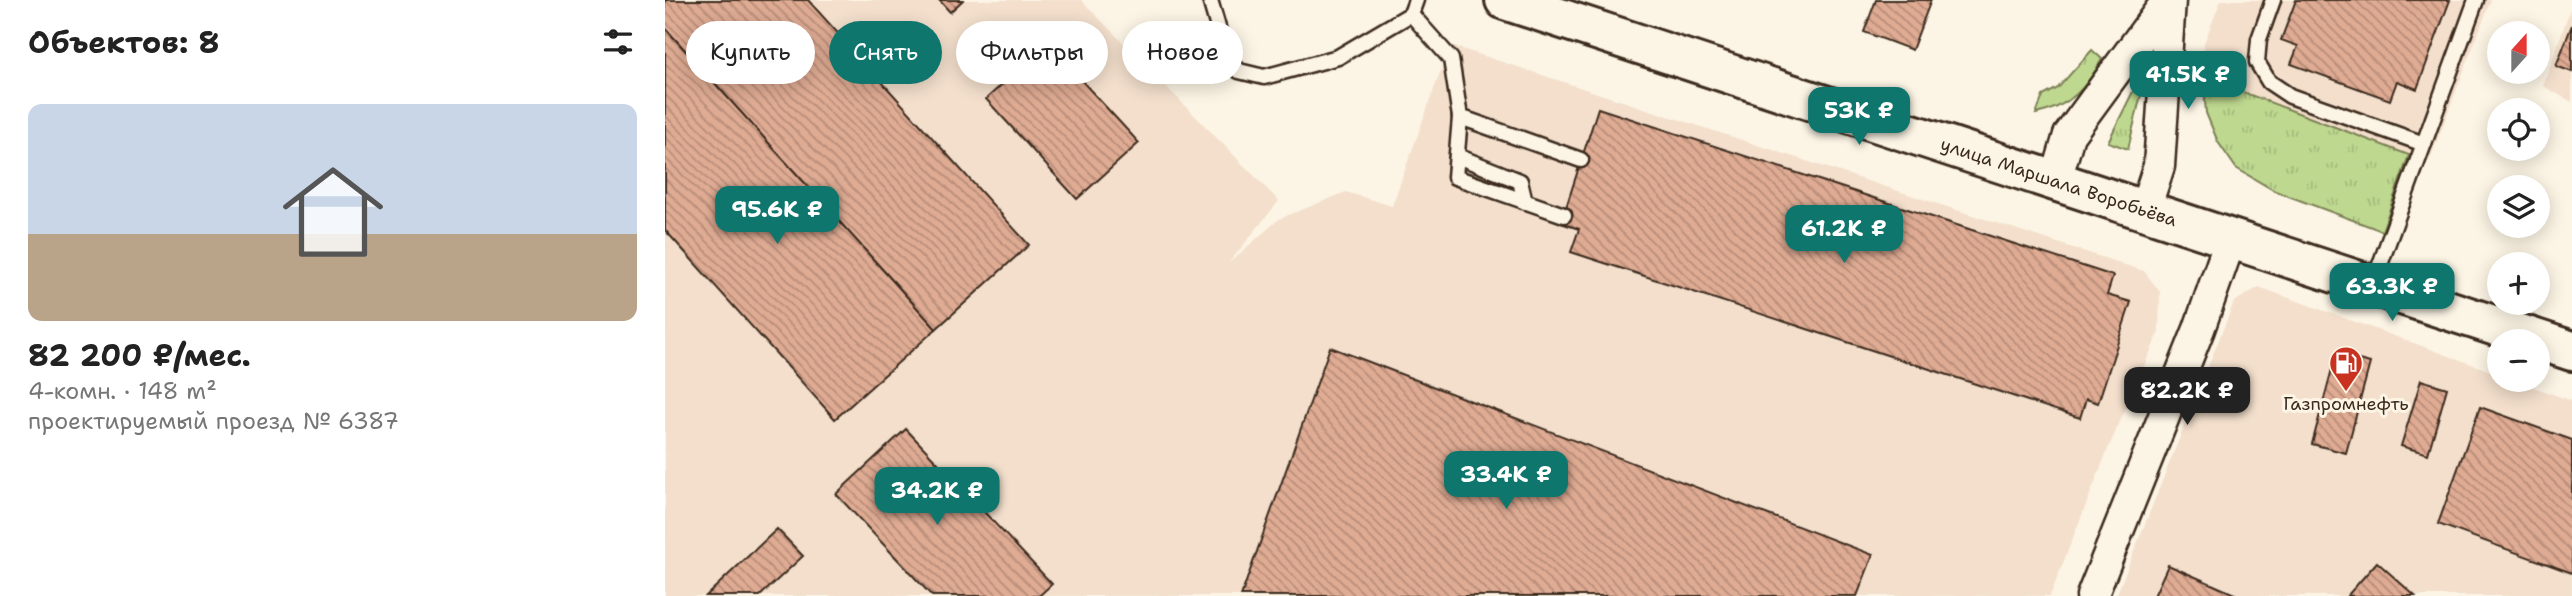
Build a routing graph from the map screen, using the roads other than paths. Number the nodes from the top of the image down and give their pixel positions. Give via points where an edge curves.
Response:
1 (1210, 0) edge
2 (1505, 0) edge
3 (2169, 0) edge
4 (2273, 0) edge
5 (2476, 0) edge
6 (1413, 7) edge
7 (1459, 117) junction
8 (2424, 144) junction
9 (1581, 160) dead end
10 (2056, 180) junction
11 (2145, 209) junction
12 (1564, 215) dead end
13 (2231, 238) junction
14 (2373, 285) junction
15 (2572, 351) edge
16 (2092, 596) edge

1 - 6 lane via 1226,55 1239,71 1263,77 1338,57
2 - 10 street, улица Маршала Воробьёва
3 - 10 street via 2069,135
3 - 11 street via 2159,166
4 - 8 lane via 2259,39 2257,62 2269,82 2290,96
5 - 8 lane
6 - 7 lane via 1451,59
7 - 9 lane
7 - 12 lane via 1457,156 1520,181 1525,202
8 - 14 lane
10 - 11 street, улица Маршала Воробьёва
11 - 13 street, улица Маршала Воробьёва
13 - 14 street, улица Маршала Воробьёва
13 - 16 street
14 - 15 street, улица Маршала Воробьёва

